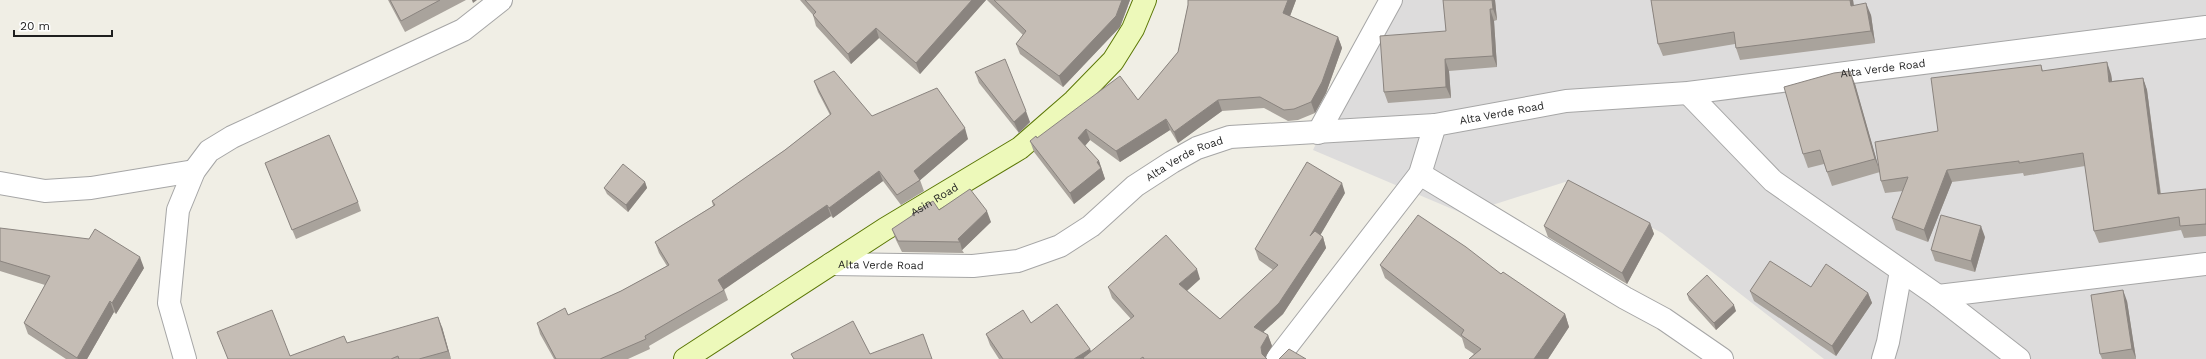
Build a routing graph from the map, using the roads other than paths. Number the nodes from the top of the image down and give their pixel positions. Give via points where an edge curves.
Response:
1 (502, 0) edge
2 (1145, 0) edge
3 (1391, 0) edge
4 (2206, 26) edge
5 (1688, 93) junction
6 (1435, 125) junction
7 (1318, 133) junction
8 (194, 171) junction
9 (1420, 174) junction
10 (0, 183) edge
11 (831, 264) junction
12 (2206, 264) edge
13 (1901, 271) junction
14 (1938, 296) junction
15 (184, 359) edge
16 (686, 359) edge
17 (1277, 359) edge
18 (1722, 359) edge
19 (1883, 359) edge
20 (2019, 359) edge

1 - 8 street via 463,30 232,137 209,150
2 - 11 main road, Asin Road via 1133,29 1113,61 1074,101 1020,148
3 - 7 street
4 - 5 street, Alta Verde Road
5 - 6 street, Alta Verde Road via 1566,101
5 - 13 street via 1773,181
6 - 7 street, Alta Verde Road
6 - 9 street
7 - 11 street, Alta Verde Road via 1230,137 1196,148 1135,186 1091,226 1060,246 1018,261 973,266
8 - 10 street via 91,188 45,191
8 - 15 street via 178,210 169,303
9 - 17 street
9 - 18 street via 1664,319
11 - 16 main road, Asin Road
12 - 14 street
13 - 14 street
13 - 19 street
14 - 20 street

